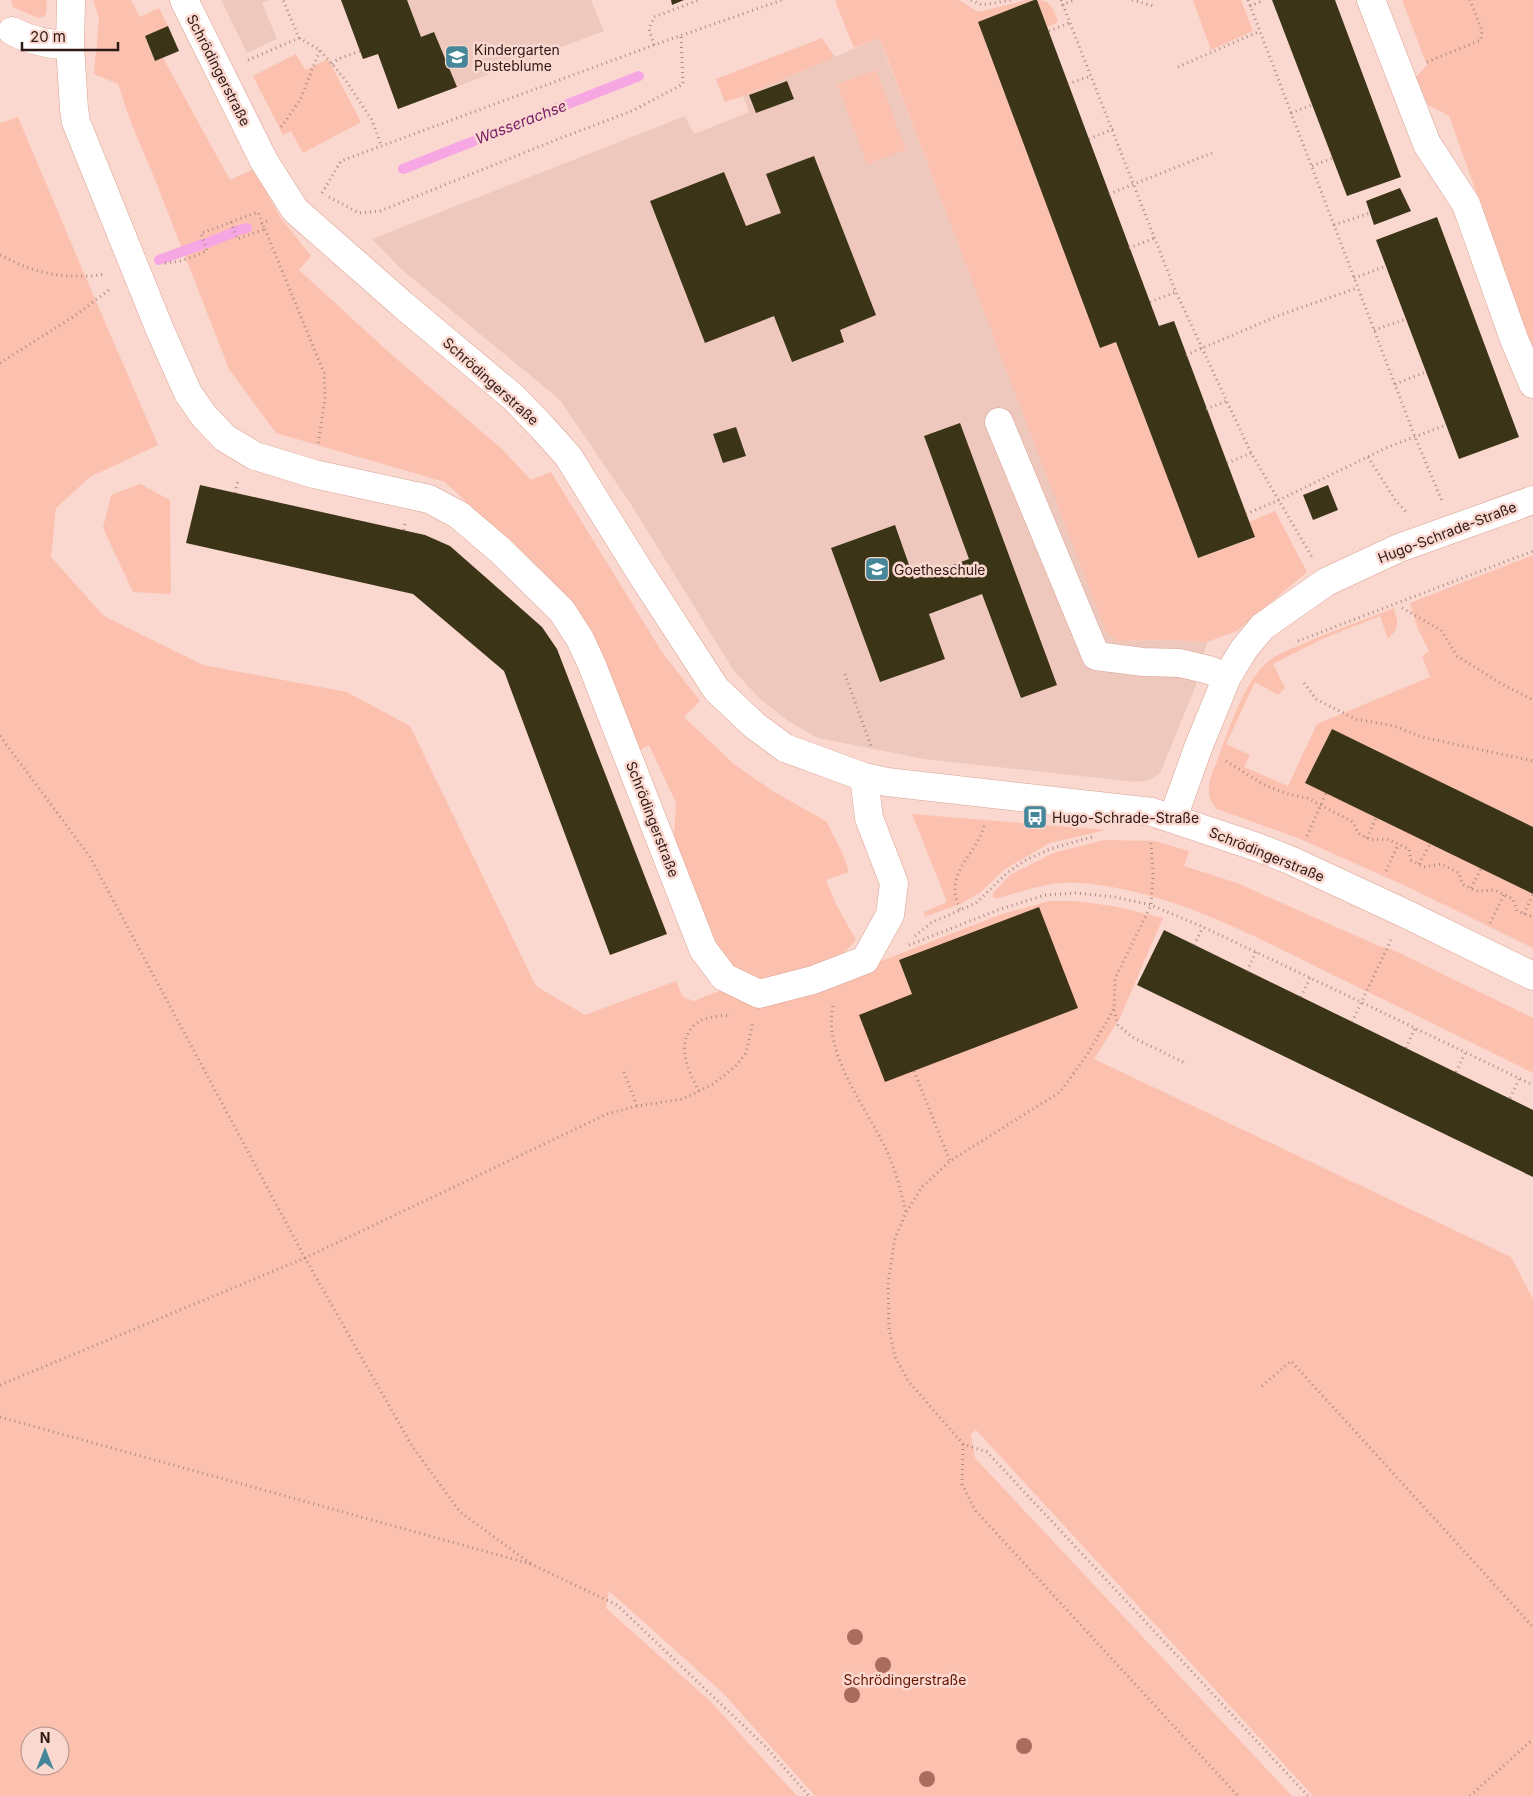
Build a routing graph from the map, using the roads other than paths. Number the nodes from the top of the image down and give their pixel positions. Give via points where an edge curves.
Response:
1 (71, 0) edge
2 (184, 0) edge
3 (1372, 0) edge
4 (12, 31) dead end
5 (70, 45) junction
6 (1533, 384) edge
7 (999, 422) dead end
8 (1533, 500) edge
9 (1227, 677) junction
10 (864, 777) junction
11 (1173, 818) junction
12 (1533, 976) edge

1 - 5 street, Schrödingerstraße
2 - 10 street, Schrödingerstraße via 264,160 296,210 513,397 549,434 568,456 716,689 785,748
3 - 6 street via 1427,144 1466,204
4 - 5 street via 42,43
5 - 10 street, Schrödingerstraße via 76,122 160,330 188,393 204,416 225,438 255,456 314,474 429,499 459,515 562,611 592,665 703,949 724,977 756,1005 865,960 890,915 894,883 869,818
7 - 9 street via 1096,656 1180,663
8 - 9 street, Hugo-Schrade-Straße via 1399,548 1326,582 1262,628
9 - 11 street, Hugo-Schrade-Straße
10 - 11 street, Schrödingerstraße via 1152,812
11 - 12 street, Schrödingerstraße via 1292,861

